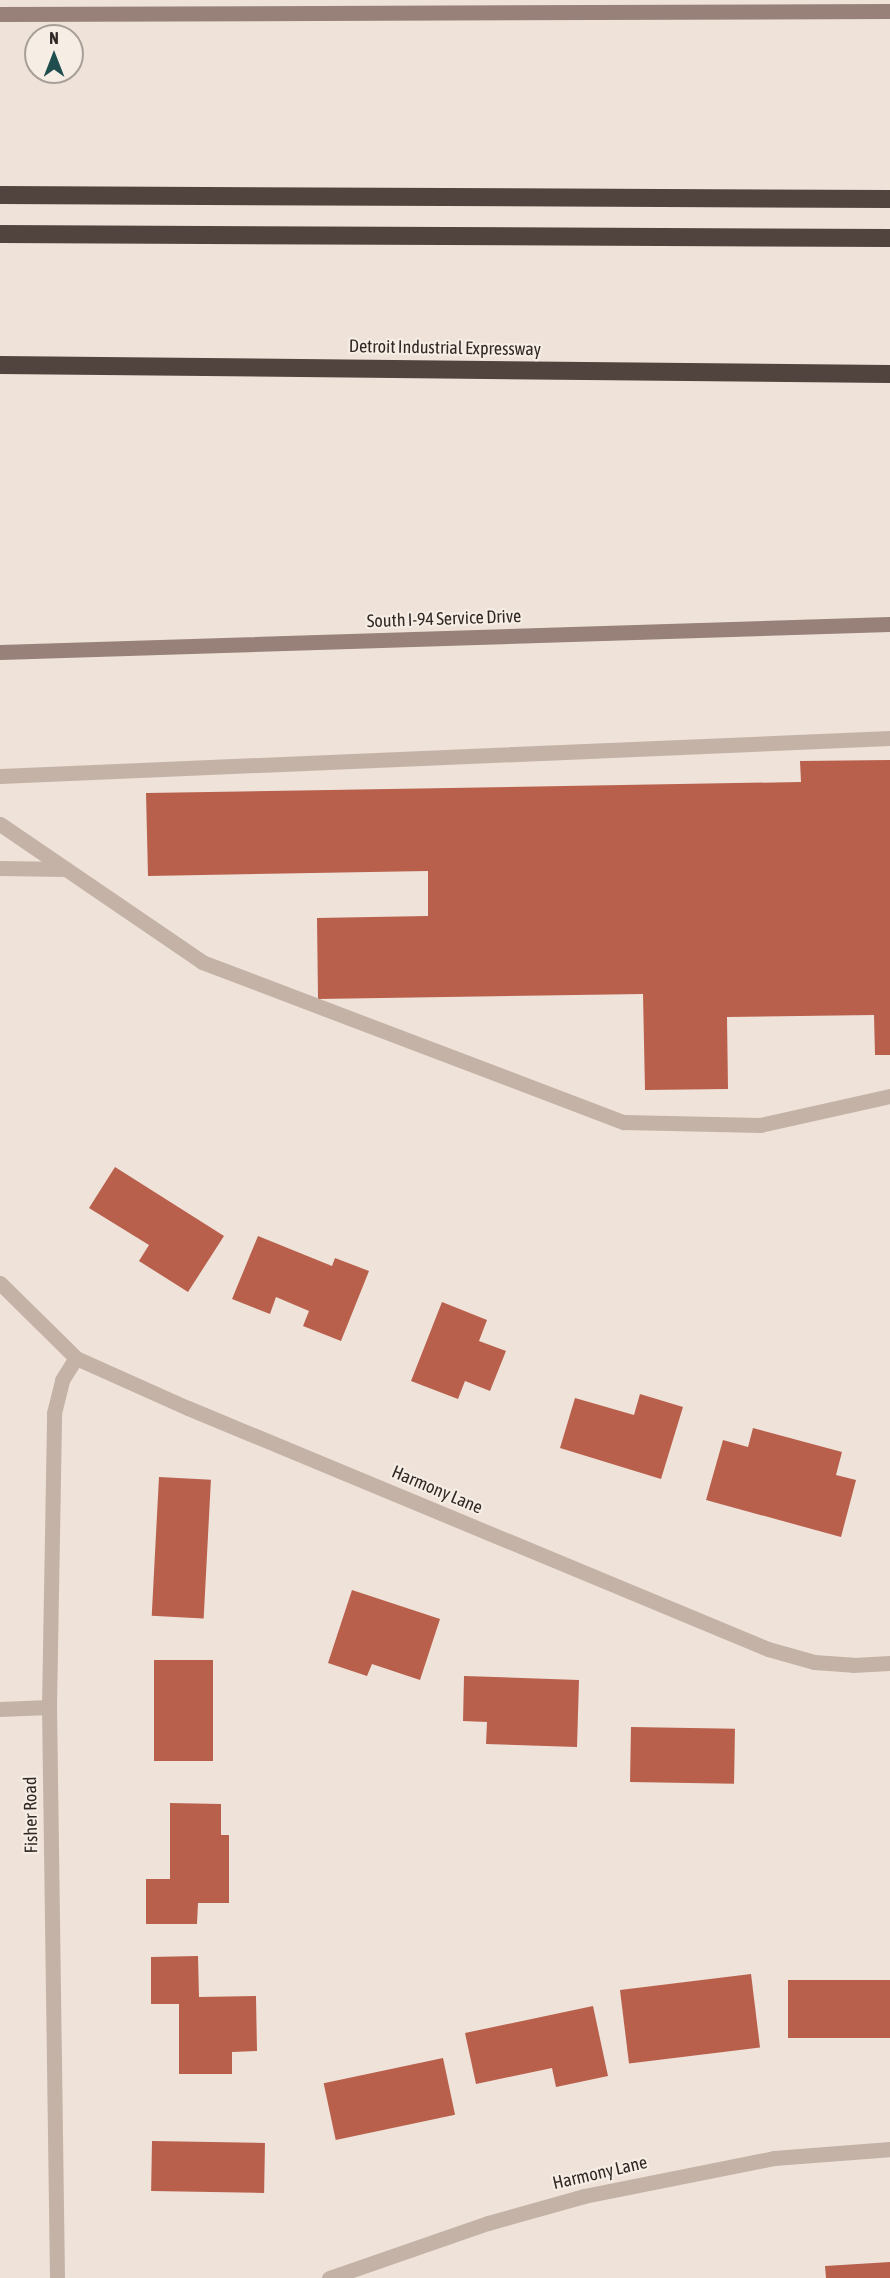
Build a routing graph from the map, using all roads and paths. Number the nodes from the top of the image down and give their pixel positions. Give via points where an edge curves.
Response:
1 (890, 11) edge
2 (0, 14) edge
3 (0, 195) edge
4 (890, 199) edge
5 (0, 234) edge
6 (890, 238) edge
7 (0, 365) edge
8 (890, 374) edge
9 (890, 624) edge
10 (0, 652) edge
11 (890, 738) edge
12 (0, 776) edge
13 (0, 824) edge
14 (0, 868) edge
15 (66, 869) junction
16 (890, 1096) edge
17 (0, 1283) edge
18 (76, 1358) junction
19 (890, 1663) edge
20 (49, 1707) junction
21 (0, 1709) edge
22 (890, 2149) edge
23 (57, 2278) edge
24 (329, 2278) edge

1 - 2 street
3 - 4 highway
5 - 6 highway
7 - 8 highway, Detroit Industrial Expressway
9 - 10 street, South I-94 Service Drive
11 - 12 street
13 - 15 street
14 - 15 street
15 - 16 street via 202,962 624,1122 760,1125
17 - 18 street, Harmony Lane
18 - 19 street, Harmony Lane via 768,1649 814,1662
18 - 20 street, Fisher Road via 62,1380 54,1413
20 - 21 street
20 - 23 street, Fisher Road
22 - 24 street, Harmony Lane via 774,2158 584,2196 488,2223

